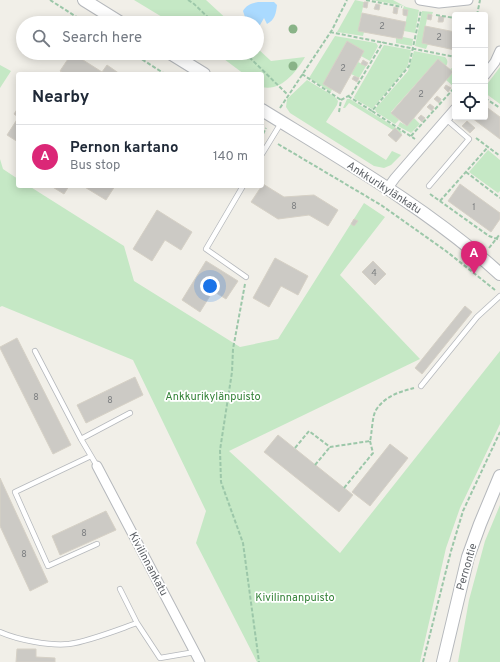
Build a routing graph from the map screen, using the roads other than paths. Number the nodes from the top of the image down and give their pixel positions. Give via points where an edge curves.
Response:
1 (84, 0) edge
2 (421, 0) edge
3 (468, 0) edge
4 (110, 16) edge
5 (500, 51) edge
6 (181, 60) edge
7 (488, 71) edge
8 (201, 72) edge
9 (264, 111) edge
10 (452, 112) edge
11 (446, 119) junction
12 (278, 120) junction
13 (264, 151) edge
14 (429, 186) road end
15 (242, 188) edge
16 (387, 189) junction
17 (500, 274) edge
18 (246, 277) road end
19 (500, 295) edge
20 (35, 351) dead end
21 (421, 386) road end
22 (130, 413) dead end
23 (81, 439) junction
24 (92, 456) junction
25 (97, 466) joint
26 (500, 476) edge
27 (97, 544) dead end
28 (120, 589) dead end
29 (137, 624) junction
30 (0, 632) edge
31 (195, 652) junction
32 (200, 662) edge
33 (444, 662) edge

1 - 4 street
2 - 3 street via 439,3
5 - 7 street
6 - 8 street
9 - 12 street, Ankkurikylänkatu
10 - 11 street
11 - 14 lane via 469,139
11 - 16 street
12 - 13 lane
12 - 16 street, Ankkurikylänkatu
15 - 18 lane via 206,249
16 - 17 street, Ankkurikylänkatu via 460,240
19 - 21 lane via 477,317
20 - 23 lane
22 - 23 lane
23 - 24 lane
24 - 25 lane
24 - 27 lane via 15,492 48,566
25 - 31 street, Kivilinnankatu
26 - 33 street, Pernontie via 468,557
28 - 29 lane
29 - 30 lane via 69,644 41,642
29 - 31 lane via 160,658
31 - 32 street, Kivilinnankatu

